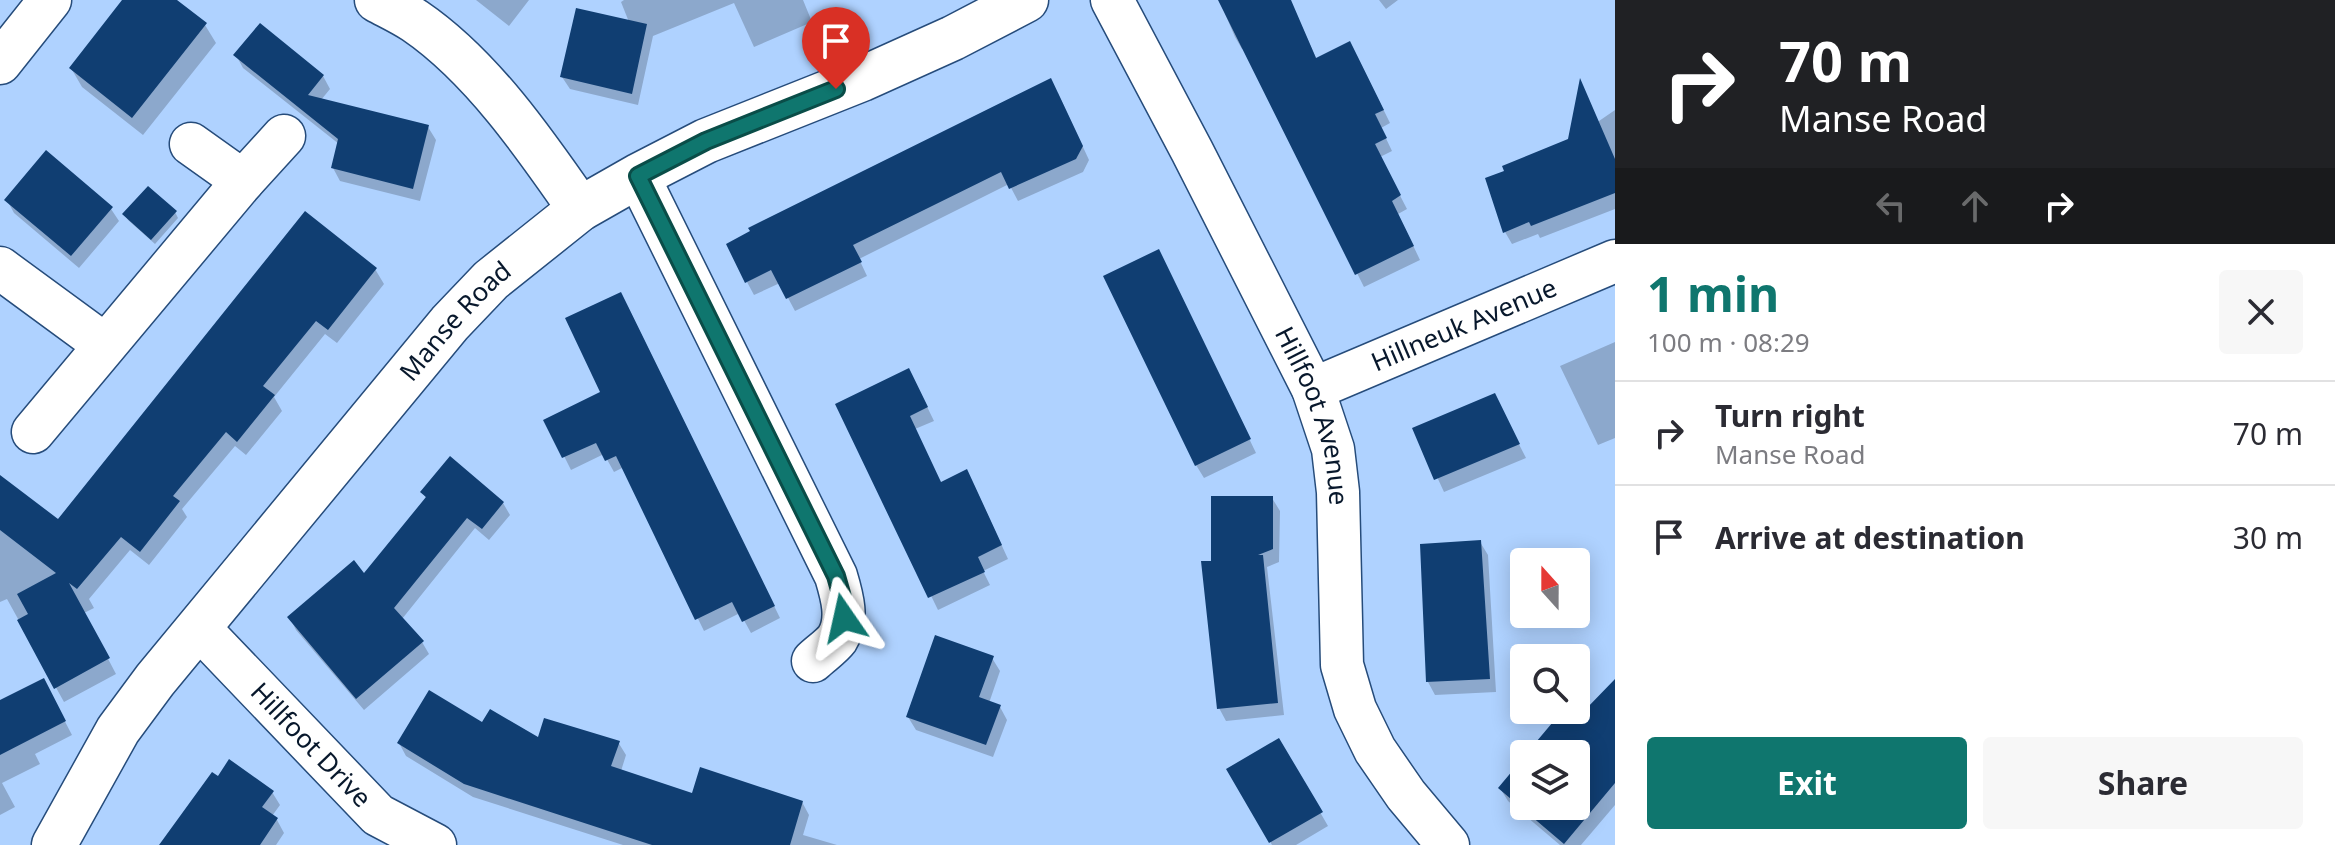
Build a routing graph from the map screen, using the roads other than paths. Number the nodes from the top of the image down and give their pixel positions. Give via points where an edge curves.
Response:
1 (50, 0) edge
2 (377, 0) edge
3 (1026, 0) edge
4 (1112, 0) edge
5 (0, 63) edge
6 (284, 136) dead end
7 (191, 144) dead end
8 (638, 176) junction
9 (243, 181) junction
10 (580, 209) junction
11 (1615, 261) edge
12 (0, 268) edge
13 (105, 345) junction
14 (1313, 389) junction
15 (33, 432) dead end
16 (199, 628) junction
17 (813, 661) dead end
18 (54, 845) edge
19 (435, 845) edge
20 (1448, 845) edge

1 - 5 street
2 - 10 street via 415,21 470,68 535,144
3 - 8 street, Manse Road via 953,38 706,141
4 - 14 street, Hillfoot Avenue
6 - 9 street
7 - 9 street
8 - 10 street, Manse Road
8 - 17 street via 836,576 844,618 837,638
9 - 13 street
10 - 16 street, Manse Road via 491,280 450,323
11 - 14 street, Hillneuk Avenue
12 - 13 street
13 - 15 street
14 - 20 street, Hillfoot Avenue via 1333,449 1342,665 1355,709 1375,750
16 - 18 street, Manse Road via 118,730
16 - 19 street, Hillfoot Drive via 378,815

